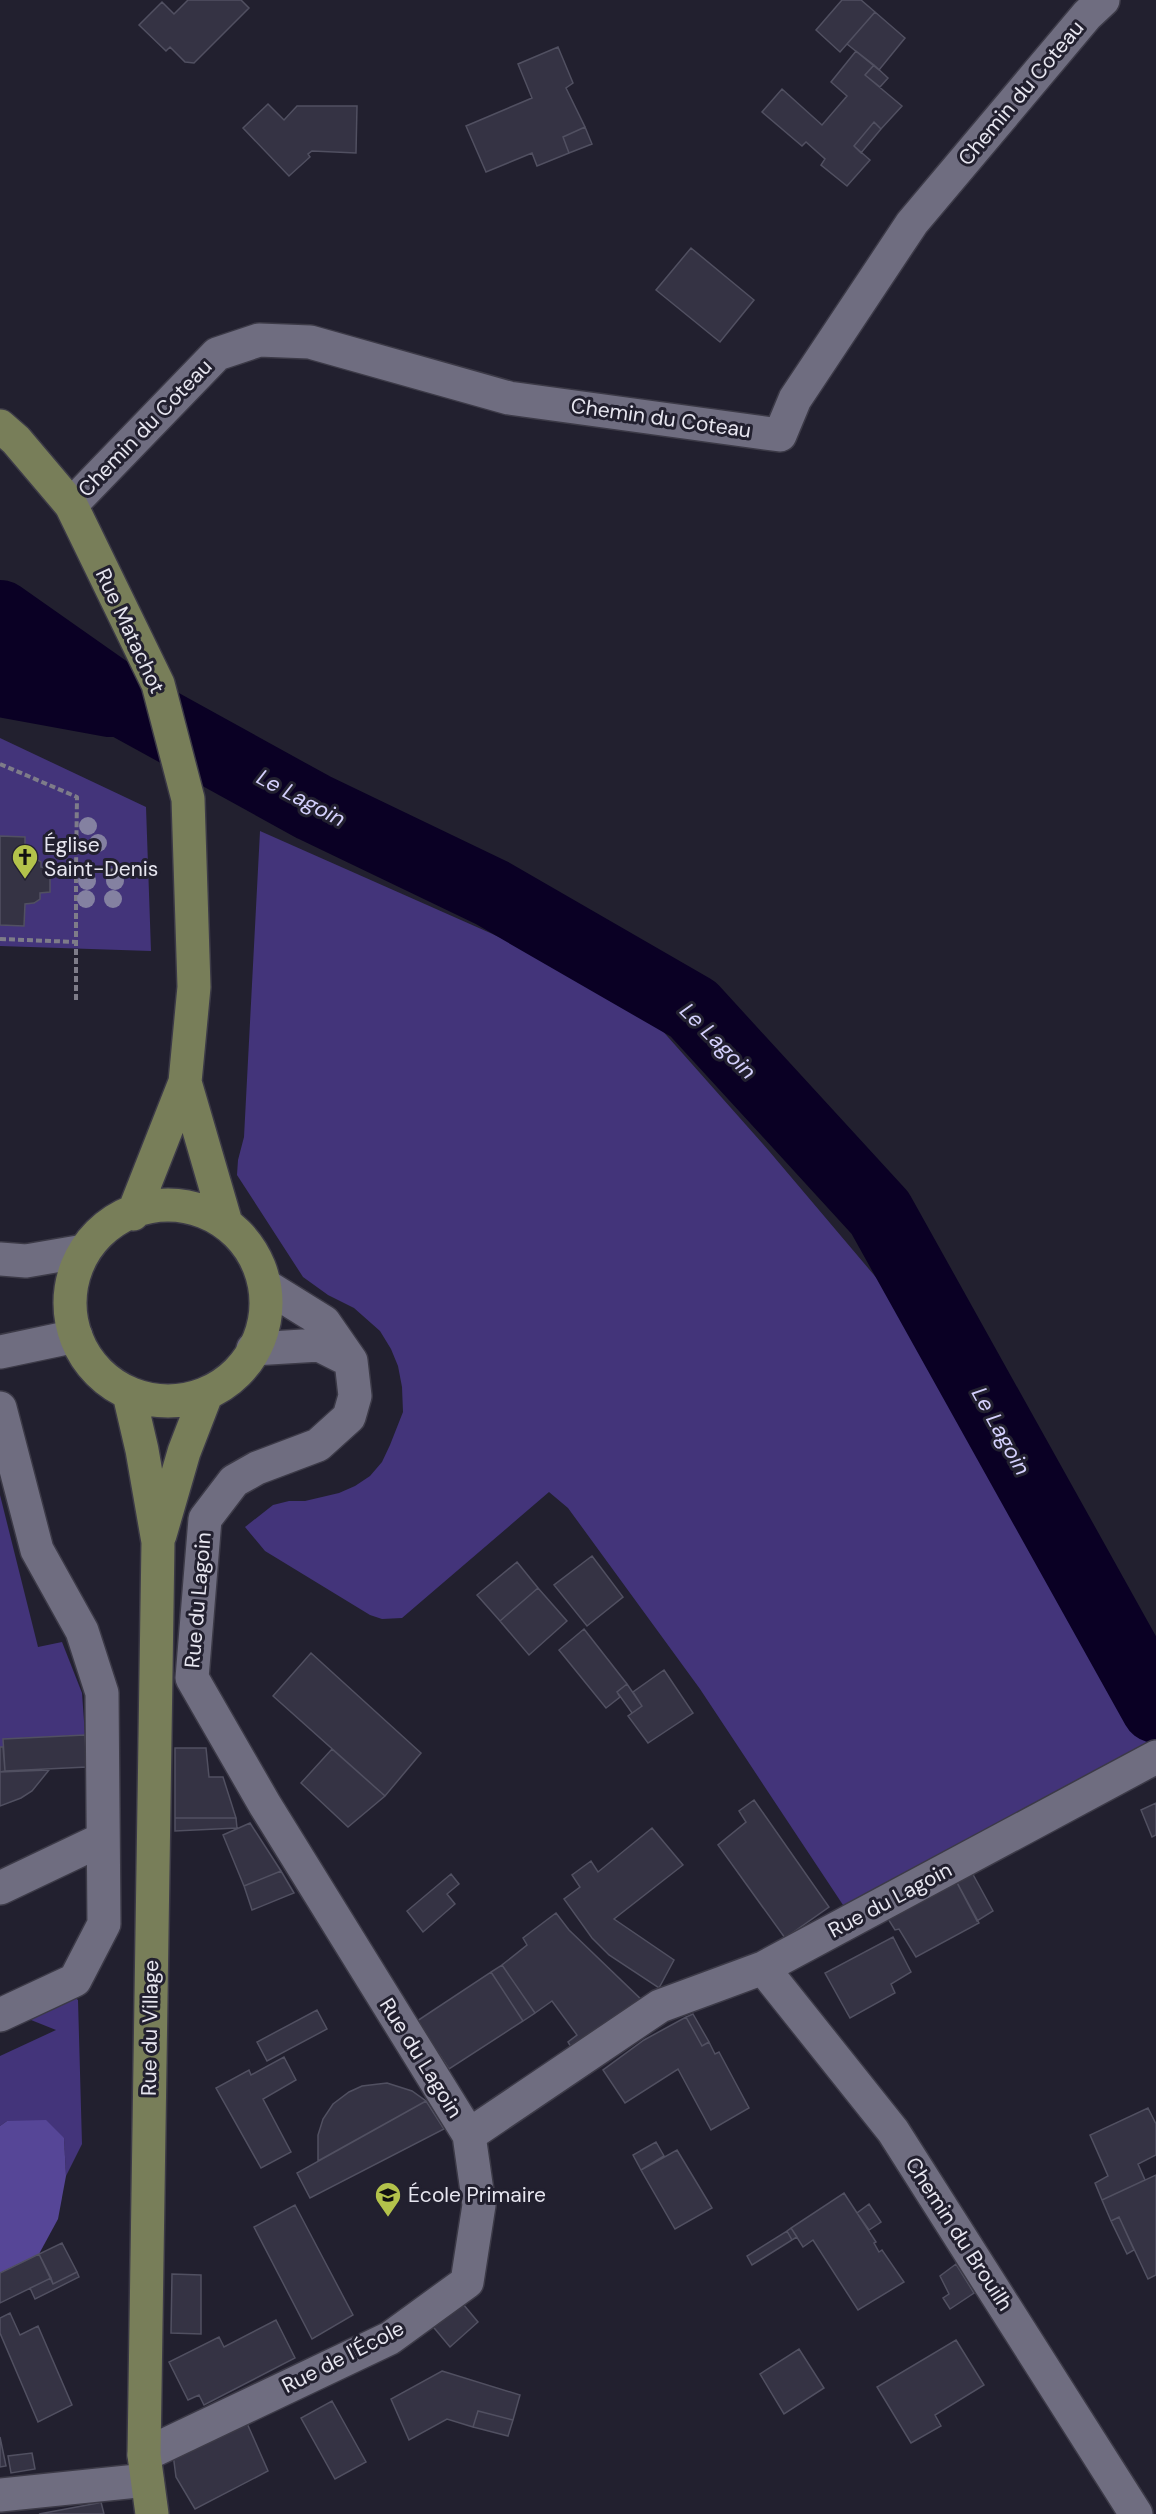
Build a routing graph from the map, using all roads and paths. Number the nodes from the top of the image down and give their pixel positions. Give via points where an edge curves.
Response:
1 (1103, 0) edge
2 (5, 434) edge
3 (71, 505) junction
4 (0, 764) edge
5 (76, 870) junction
6 (191, 872) junction
7 (0, 939) edge
8 (76, 942) junction
9 (76, 1000) dead end
10 (185, 1082) junction
11 (133, 1214) junction
12 (226, 1222) junction
13 (84, 1251) junction
14 (0, 1259) edge
15 (266, 1286) junction
16 (76, 1336) junction
17 (253, 1349) junction
18 (0, 1352) edge
19 (351, 1361) junction
20 (129, 1394) junction
21 (206, 1395) junction
22 (0, 1408) edge
23 (158, 1542) junction
24 (1153, 1759) edge
25 (103, 1839) junction
26 (0, 1888) edge
27 (763, 1968) junction
28 (0, 2015) edge
29 (470, 2135) junction
30 (146, 2468) junction
31 (0, 2495) edge
32 (152, 2514) edge
33 (1136, 2514) edge

1 - 3 street, Chemin du Coteau via 912,223 795,399 780,435 509,398 310,342 259,340 217,354
2 - 3 main road, Rue Matachot
3 - 6 main road, Rue Matachot via 158,684 188,799
4 - 5 path via 77,797
5 - 6 path
5 - 8 path
6 - 10 main road, Rue Matachot via 194,987
7 - 8 path
8 - 9 path
10 - 11 main road, Rue Matachot
10 - 12 main road, Rue Matachot
11 - 12 main road via 159,1204 186,1206
11 - 13 main road via 115,1220
12 - 15 main road via 253,1251
13 - 14 street via 26,1261
13 - 16 main road via 70,1288
15 - 17 main road via 264,1329
15 - 19 street, Rue du Lagoin via 324,1322
16 - 18 street
16 - 20 main road via 94,1369
17 - 19 street via 319,1345
17 - 21 main road via 239,1372
19 - 29 street, Rue du Lagoin via 355,1396 350,1417 318,1445 234,1481 205,1519 192,1678
20 - 21 main road via 161,1402
20 - 23 main road, Rue du Village
21 - 23 main road, Rue du Village via 184,1452
22 - 25 street via 37,1550 82,1631 102,1693
23 - 30 main road, Rue du Village
24 - 27 street, Rue du Lagoin
25 - 26 street
25 - 28 street via 104,1924 75,1980
27 - 29 street, Rue du Lagoin via 660,2006
27 - 33 street, Chemin du Brouilh via 893,2131
29 - 30 street, Rue de l'École via 479,2205 466,2282 390,2338
30 - 31 street, Rue de l'École
30 - 32 main road, Rue du Village

